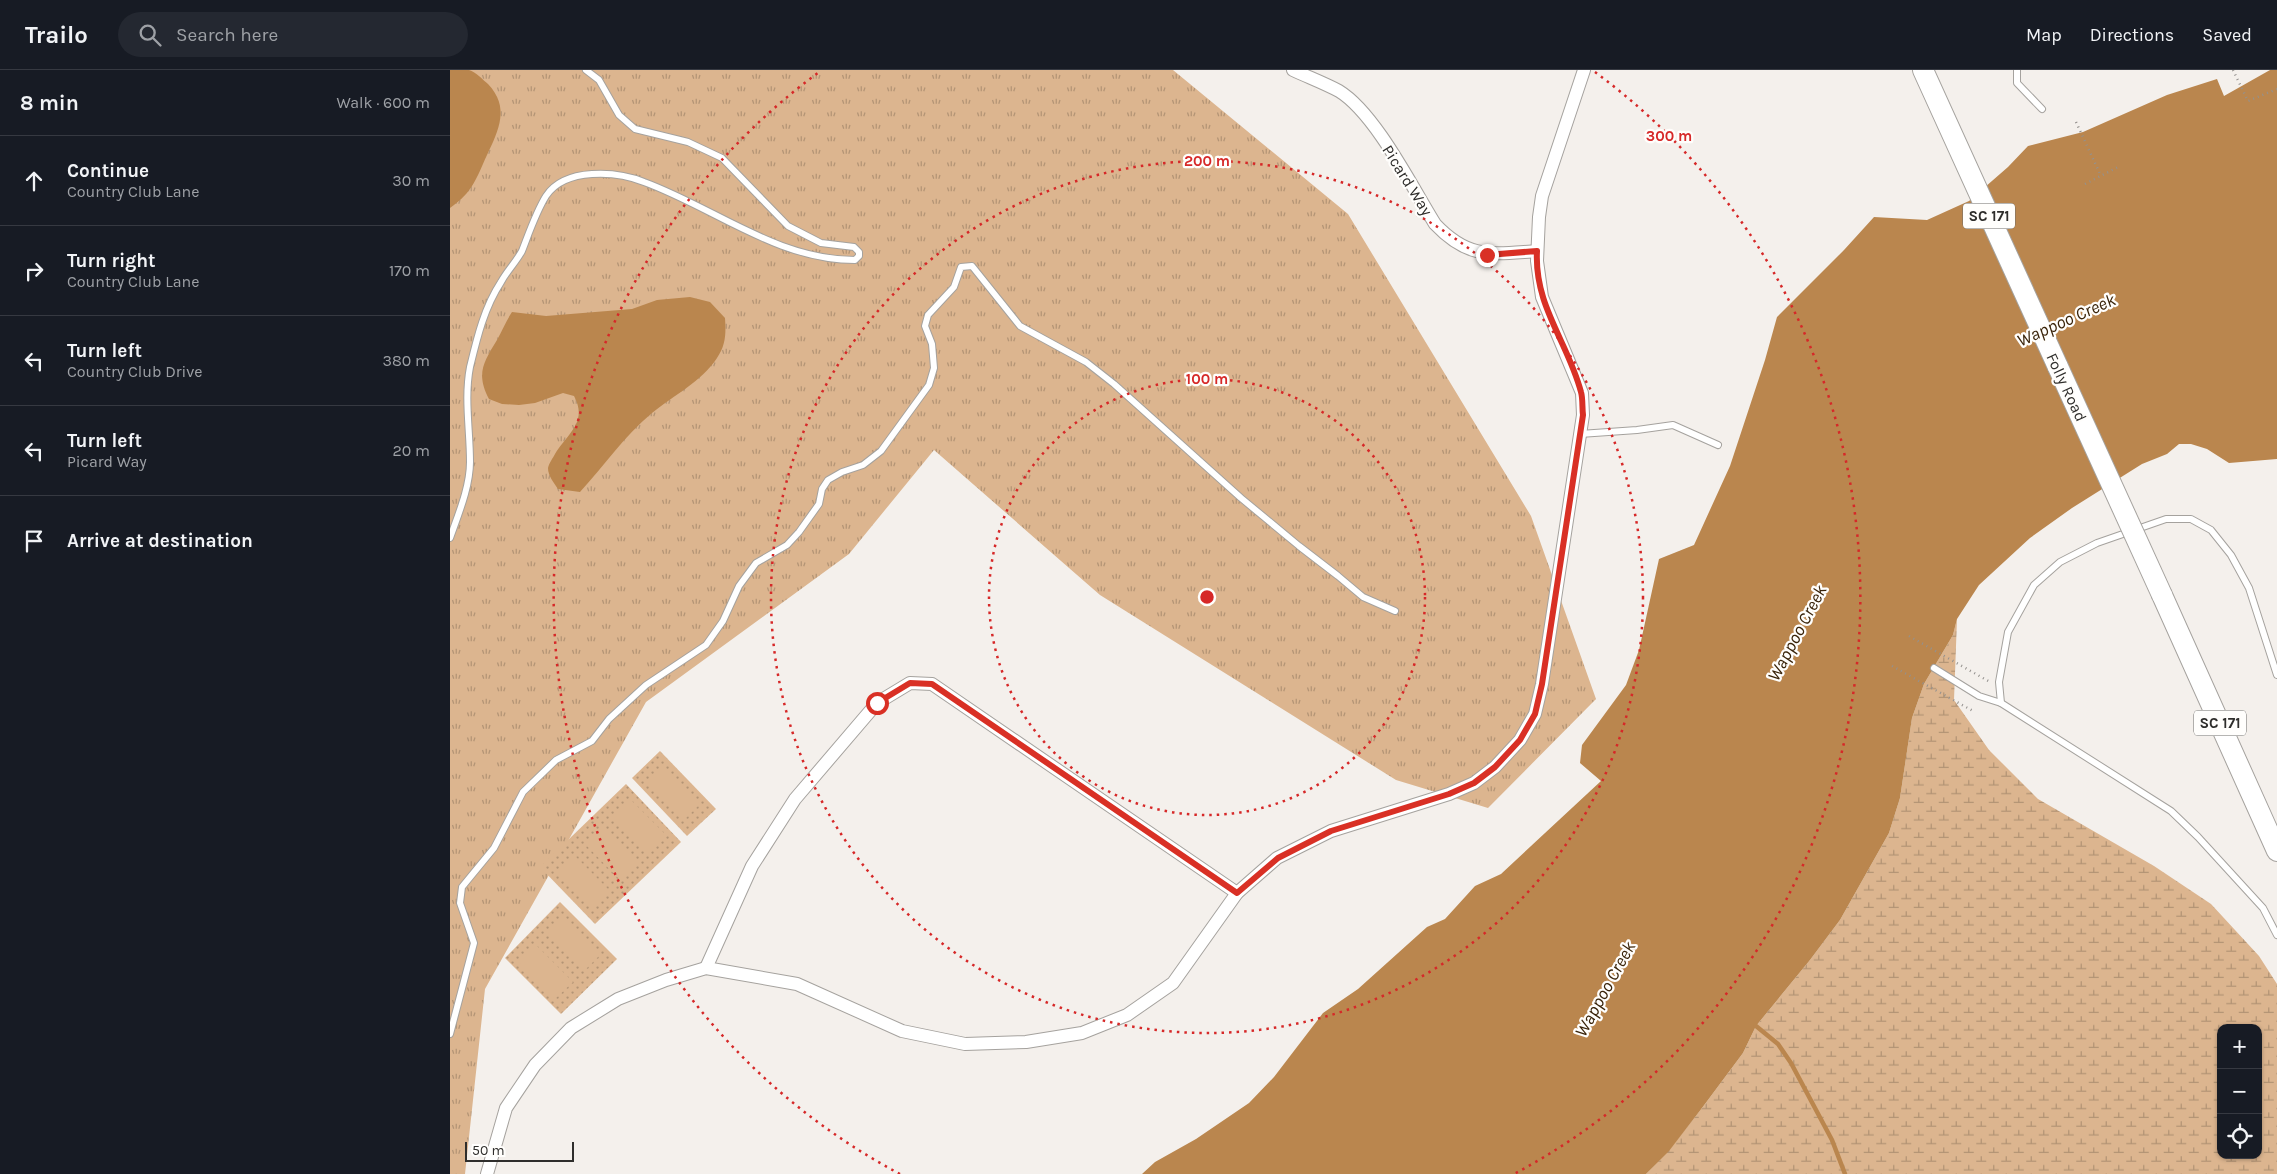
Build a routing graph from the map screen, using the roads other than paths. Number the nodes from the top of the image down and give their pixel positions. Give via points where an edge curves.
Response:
1 (586, 70) edge
2 (1293, 70) edge
3 (1584, 70) edge
4 (1923, 70) edge
5 (2016, 70) edge
6 (2042, 109) dead end
7 (1537, 251) junction
8 (1580, 434) junction
9 (1718, 445) dead end
10 (450, 538) edge
11 (1395, 611) dead end
12 (1934, 668) dead end
13 (2277, 675) edge
14 (2001, 703) junction
15 (2277, 851) edge
16 (1237, 893) junction
17 (2277, 935) edge
18 (706, 968) junction
19 (450, 1034) edge
20 (487, 1174) edge

1 - 10 lane via 599,80 619,115 636,130 688,142 722,158 788,226 822,243 854,247 859,252 858,256 855,260 842,260 789,250 643,181 608,174 584,174 563,180 547,194 519,257 500,283 481,322 470,370 467,423 470,464
2 - 7 street, Picard Way via 1356,104 1374,125 1435,224 1447,237 1487,255
3 - 7 street via 1542,196
4 - 15 main road, Folly Road / SC 171, bridge
5 - 6 lane via 2017,83
7 - 8 street via 1542,296 1582,393
8 - 9 lane via 1673,425
8 - 16 street via 1542,684 1535,714 1520,740 1495,767 1474,783 1331,831 1278,858
11 - 19 lane via 1363,597 1299,546 1086,362 1020,326 972,266 961,267 954,287 928,315 925,326 932,344 934,368 928,385 881,451 863,465 828,480 819,504 799,532 787,545 750,570 723,621 706,645 646,686 608,719 592,741 556,760 523,792 494,848 462,887 460,903 474,943
12 - 14 lane via 1979,696
13 - 14 lane via 2249,588 2231,555 2211,530 2191,520 2166,520 2096,543 2060,562 2034,585 2008,632 1999,682
14 - 17 lane via 2171,811 2263,908
16 - 18 street via 1173,982 1128,1015 1082,1033 1026,1042 965,1044 902,1031 797,984
16 - 18 street via 932,684 910,683 877,703 795,799 752,866
18 - 20 street via 618,999 571,1028 535,1065 506,1108

